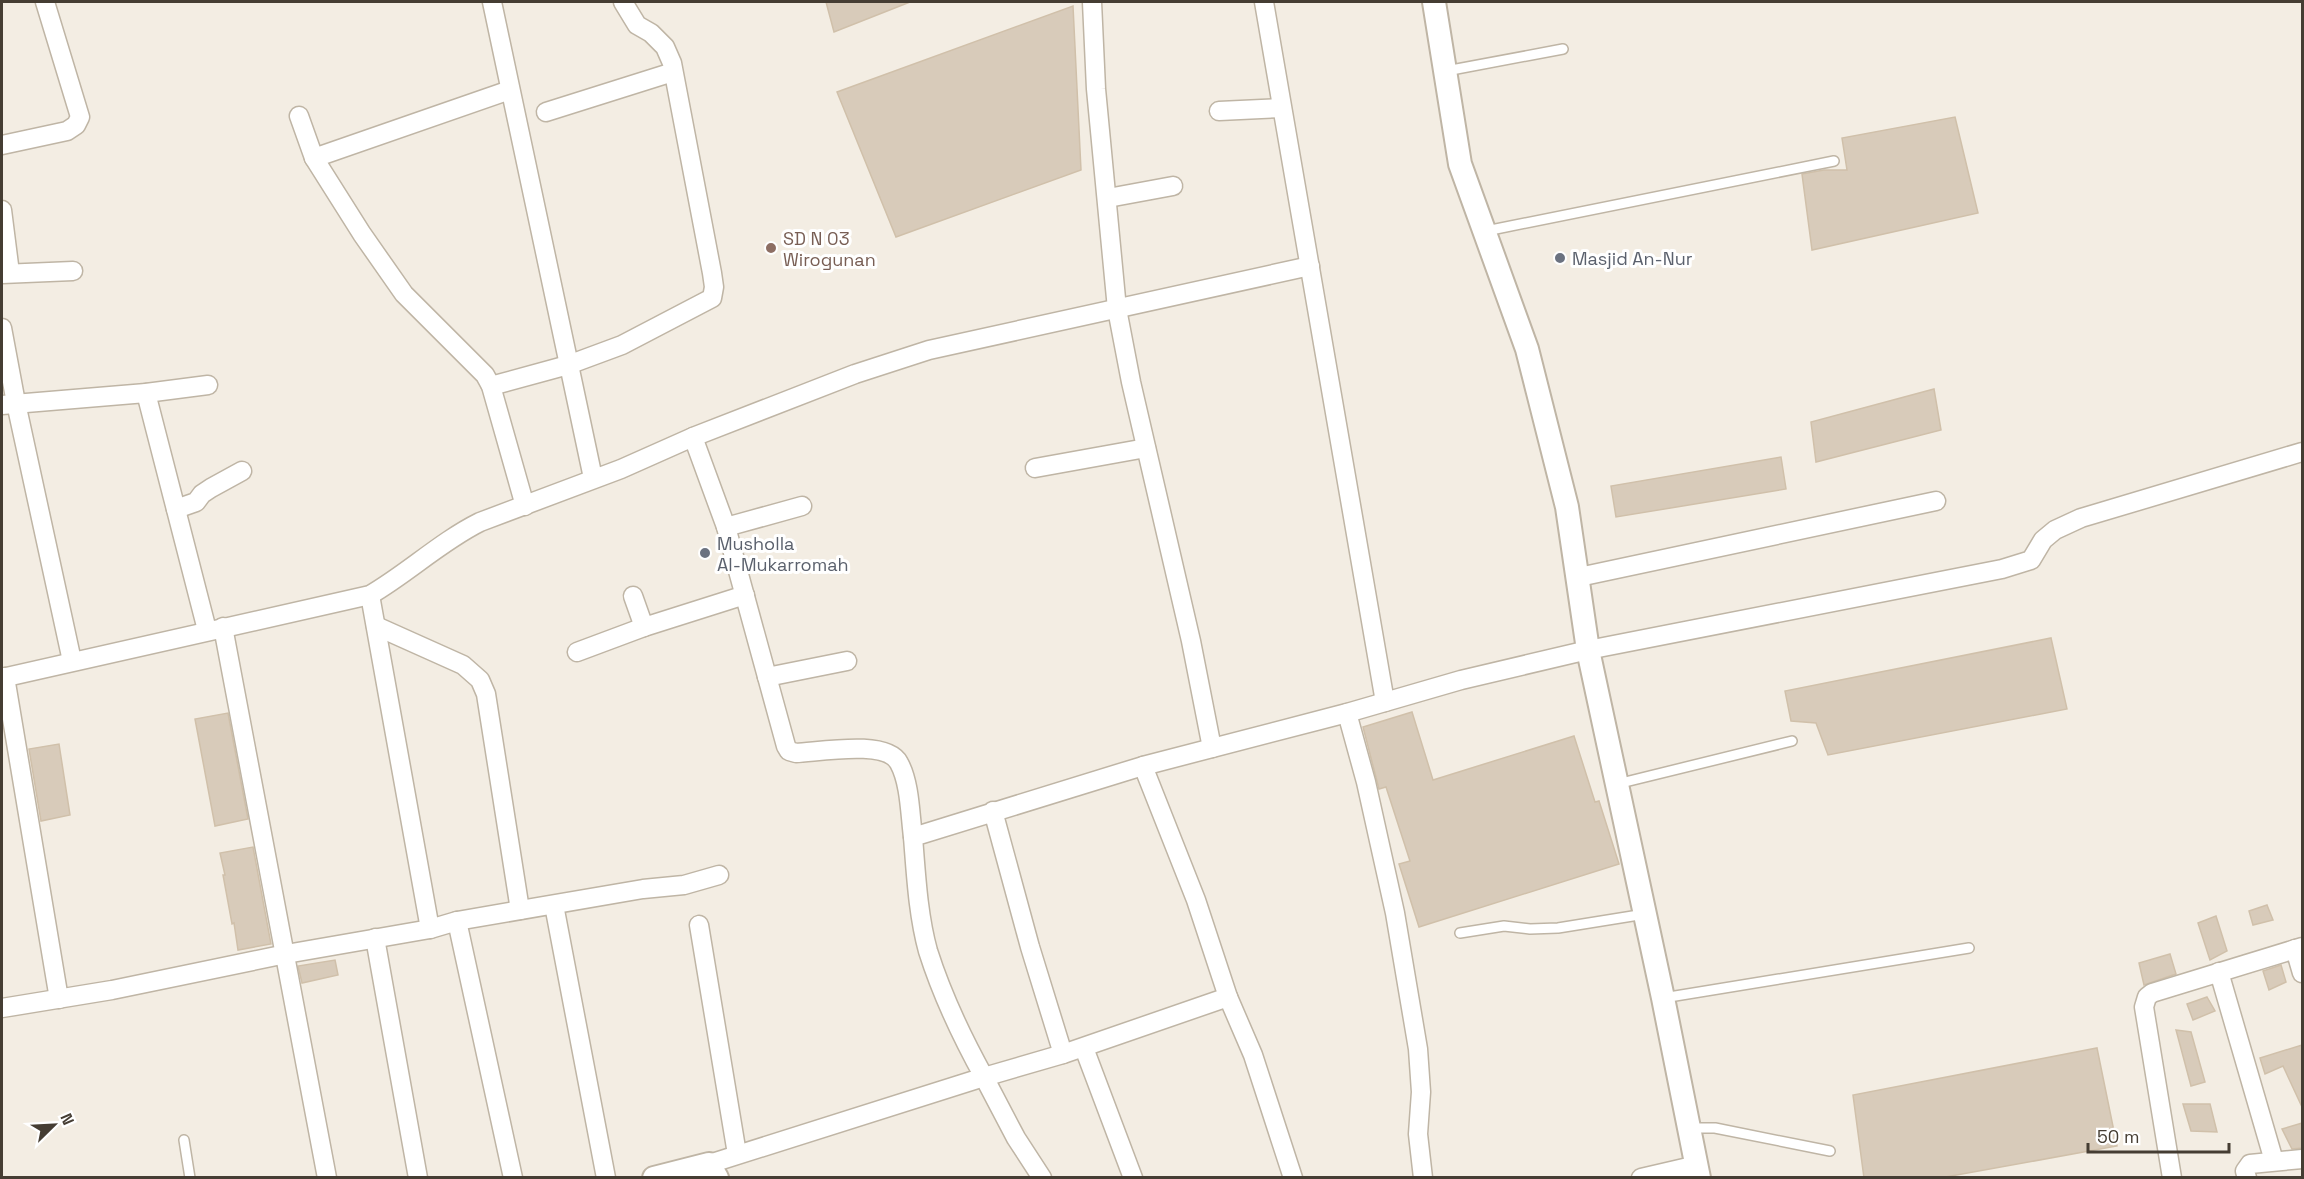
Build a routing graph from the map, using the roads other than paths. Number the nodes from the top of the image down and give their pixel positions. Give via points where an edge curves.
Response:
1 (45, 2) edge
2 (492, 2) edge
3 (622, 2) edge
4 (1092, 2) edge
5 (1264, 2) edge
6 (1434, 2) edge
7 (1563, 49) dead end
8 (673, 72) junction
9 (1444, 72) junction
10 (510, 90) junction
11 (1281, 108) junction
12 (1219, 111) dead end
13 (546, 112) dead end
14 (299, 117) dead end
15 (2, 145) edge
16 (314, 158) junction
17 (1834, 161) dead end
18 (1173, 186) dead end
19 (1108, 198) junction
20 (2, 210) edge
21 (1484, 232) junction
22 (1310, 266) junction
23 (73, 271) dead end
24 (5, 274) edge
25 (1117, 309) junction
26 (2, 328) edge
27 (568, 365) junction
28 (208, 385) dead end
29 (491, 386) junction
30 (146, 393) junction
31 (9, 404) edge
32 (693, 437) junction
33 (1146, 448) junction
34 (2302, 452) edge
35 (1035, 468) dead end
36 (242, 471) dead end
37 (593, 478) junction
38 (1935, 501) dead end
39 (525, 506) junction
40 (802, 506) dead end
41 (176, 509) junction
42 (726, 527) junction
43 (1579, 577) junction
44 (370, 595) junction
45 (745, 595) junction
46 (633, 596) dead end
47 (376, 626) junction
48 (644, 627) junction
49 (215, 629) junction
50 (1588, 650) junction
51 (577, 651) dead end
52 (72, 661) junction
53 (847, 661) dead end
54 (767, 677) junction
55 (3, 678) edge
56 (1385, 702) junction
57 (1347, 713) junction
58 (1792, 741) dead end
59 (1212, 748) junction
60 (1143, 766) junction
61 (1617, 784) junction
62 (993, 811) junction
63 (913, 837) junction
64 (719, 875) dead end
65 (554, 905) junction
66 (520, 910) junction
67 (1645, 914) junction
68 (457, 921) junction
69 (699, 924) dead end
70 (430, 929) junction
71 (1460, 933) dead end
72 (375, 938) junction
73 (1969, 948) dead end
74 (2299, 948) edge
75 (286, 954) junction
76 (2219, 972) junction
77 (2302, 973) edge
78 (1228, 998) junction
79 (1663, 998) junction
80 (59, 999) junction
81 (2, 1008) edge
82 (1084, 1048) junction
83 (1063, 1054) junction
84 (977, 1079) junction
85 (1689, 1128) junction
86 (184, 1140) dead end
87 (1830, 1150) dead end
88 (736, 1154) junction
89 (2302, 1159) edge
90 (2274, 1161) junction
91 (713, 1171) edge
92 (1698, 1171) edge
93 (190, 1178) edge
94 (327, 1178) edge
95 (418, 1178) edge
96 (513, 1178) edge
97 (606, 1178) edge
98 (654, 1178) edge
99 (1042, 1178) edge
100 (1133, 1178) edge
101 (1293, 1178) edge
102 (1423, 1178) edge
103 (1641, 1178) edge
104 (2172, 1178) edge
105 (2247, 1178) edge

1 - 15 street via 80,117 76,126 67,131
2 - 10 street
3 - 8 street via 637,25 665,47
4 - 19 street via 1096,89
5 - 11 street
6 - 9 street
7 - 9 lane
8 - 13 street
8 - 27 street via 712,273 712,298 622,345
9 - 21 street via 1460,164
10 - 16 street
10 - 27 street
11 - 12 street
11 - 22 street
14 - 16 street
16 - 29 street via 404,294 472,360
17 - 21 lane
18 - 19 street
19 - 25 street
20 - 24 street
21 - 43 street via 1538,386
22 - 25 street
22 - 56 street
23 - 24 street
25 - 32 street via 929,350 855,374
25 - 33 street
26 - 31 street
27 - 29 street
27 - 37 street
28 - 30 street
29 - 39 street
30 - 31 street
30 - 41 street
31 - 52 street
32 - 37 street
32 - 42 street
33 - 35 street
33 - 59 street
34 - 50 street via 2081,518 2043,540 2031,560 2002,569
36 - 41 street via 202,494 196,502
37 - 39 street
38 - 43 street
39 - 44 street via 457,533 415,567
40 - 42 street
41 - 49 street
42 - 45 street
43 - 50 street
44 - 47 street
44 - 49 street
45 - 48 street
45 - 54 street
46 - 48 street
47 - 66 street via 463,665 480,680 486,694
47 - 70 street
48 - 51 street
49 - 52 street
49 - 75 street
50 - 56 street
50 - 61 street
52 - 55 street
53 - 54 street
54 - 63 street via 789,752 872,748 887,751 899,761
55 - 80 street
56 - 57 street
57 - 59 street
57 - 102 street via 1395,913 1418,1049 1418,1134
58 - 61 lane
59 - 60 street
60 - 62 street
60 - 78 street via 1196,900
61 - 67 street
62 - 63 street
62 - 83 street
63 - 84 street via 928,950
64 - 65 street via 684,885
65 - 66 street
65 - 97 street
66 - 68 street
67 - 71 lane via 1558,928 1504,926
67 - 79 street
68 - 70 street
68 - 96 street
69 - 88 street
70 - 72 street
72 - 75 street
72 - 95 street
73 - 79 lane
74 - 76 street
74 - 77 street
75 - 80 street
75 - 94 street
76 - 90 street
76 - 104 street via 2152,993 2144,1007
78 - 82 street
78 - 101 street via 1253,1055
79 - 85 street
80 - 81 street
82 - 83 street
82 - 100 street
83 - 84 street
84 - 88 street
84 - 99 street
85 - 87 lane via 1715,1128
85 - 92 street
86 - 93 lane
88 - 91 street
89 - 90 street
90 - 105 street via 2250,1164 2245,1171
91 - 98 street
92 - 103 street

